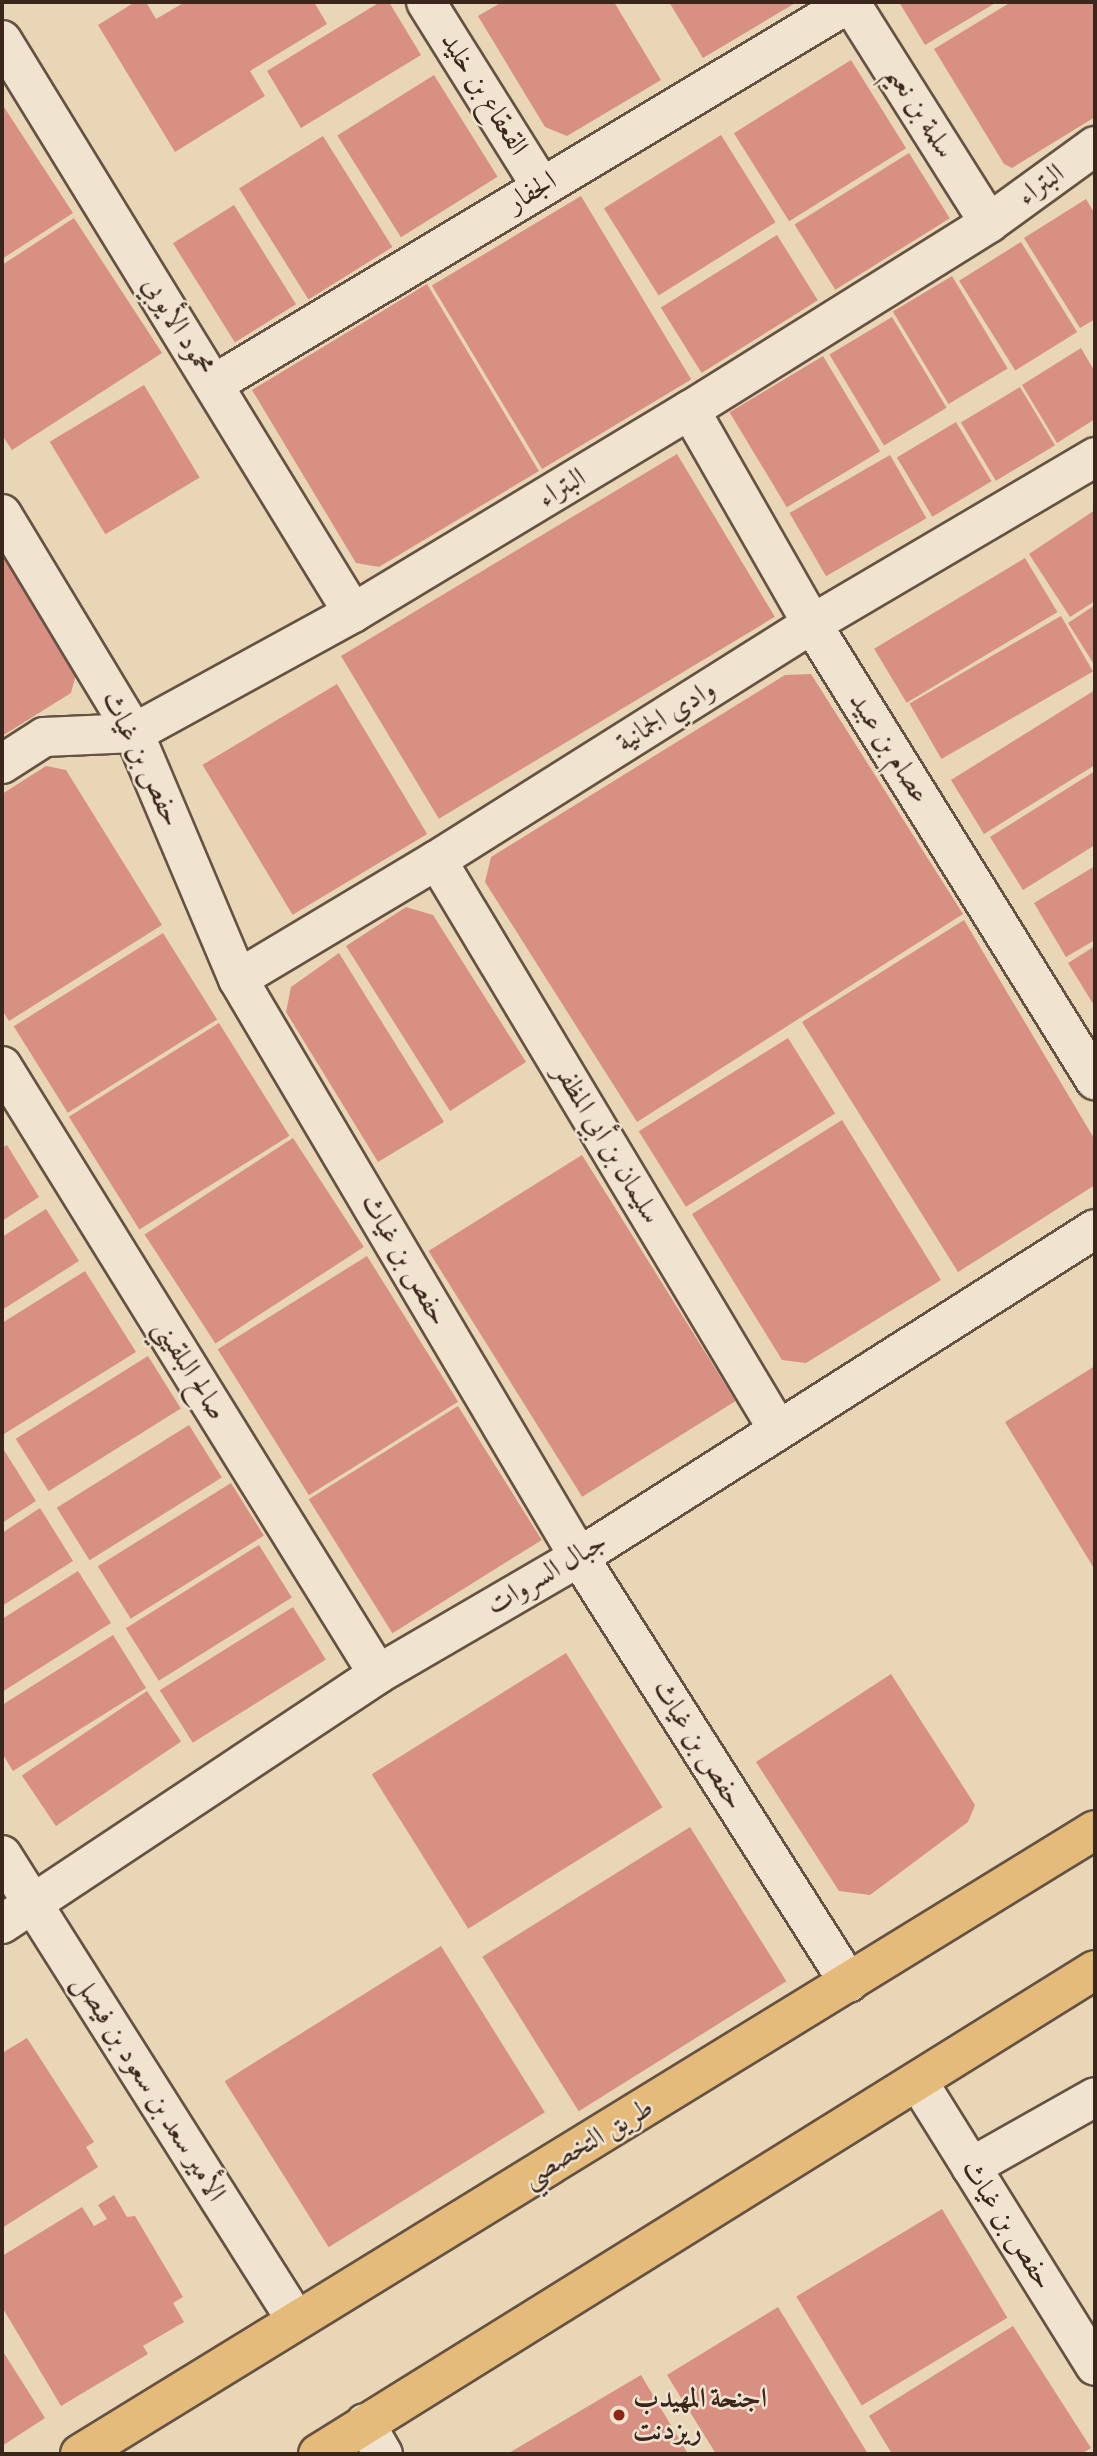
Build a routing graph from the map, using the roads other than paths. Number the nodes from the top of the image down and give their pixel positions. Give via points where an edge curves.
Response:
1 (426, 2) edge
2 (851, 2) edge
3 (2, 40) edge
4 (1095, 146) edge
5 (541, 186) junction
6 (989, 223) junction
7 (214, 384) junction
8 (690, 410) junction
9 (1095, 457) edge
10 (2, 514) edge
11 (353, 614) junction
12 (812, 624) junction
13 (134, 733) junction
14 (2, 764) edge
15 (437, 860) junction
16 (238, 979) junction
17 (2, 1066) edge
18 (1095, 1080) edge
19 (1095, 1229) edge
20 (777, 1428) junction
21 (579, 1557) junction
22 (378, 1674) junction
23 (1095, 1830) edge
24 (2, 1855) edge
25 (17, 1914) edge
26 (1095, 1970) edge
27 (849, 1983) junction
28 (919, 2082) junction
29 (1095, 2097) edge
30 (971, 2166) junction
31 (296, 2320) junction
32 (1095, 2366) edge
33 (374, 2439) edge
34 (80, 2454) edge
35 (318, 2454) edge

1 - 5 street, القعقاع بن خليد
2 - 5 street, الجفار
2 - 6 street, سلمة بن نعيم
3 - 7 street, محمود الأيوبي
4 - 6 street, البتراء
5 - 7 street, الجفار
6 - 8 street, البتراء
7 - 11 street, محمود الأيوبي
8 - 11 street, البتراء
8 - 12 street, عصام بن عبيد
9 - 12 street, وادي الجمانية
10 - 13 street, حفص بن غياث
11 - 13 street, البتراء
12 - 15 street, وادي الجمانية
12 - 18 street, عصام بن عبيد
13 - 14 street, البتراء via 44,737
13 - 16 street, حفص بن غياث
15 - 16 street, وادي الجمانية
15 - 20 street, سليمان بن أبي المظفر
16 - 21 street, حفص بن غياث
17 - 22 street, صالح البلقيني
19 - 20 street, جبال السروات
20 - 21 street, جبال السروات
21 - 22 street, جبال السروات
21 - 27 street, حفص بن غياث
22 - 25 street, جبال السروات
23 - 27 main road, طريق التخصصي
24 - 25 street, الأمير سعد بن سعود بن فيصل
25 - 31 street, الأمير سعد بن سعود بن فيصل
26 - 28 main road
27 - 31 main road, طريق التخصصي
28 - 30 street, حفص بن غياث
28 - 33 main road
29 - 30 street
30 - 32 street, حفص بن غياث
31 - 34 main road, طريق التخصصي
33 - 35 main road

